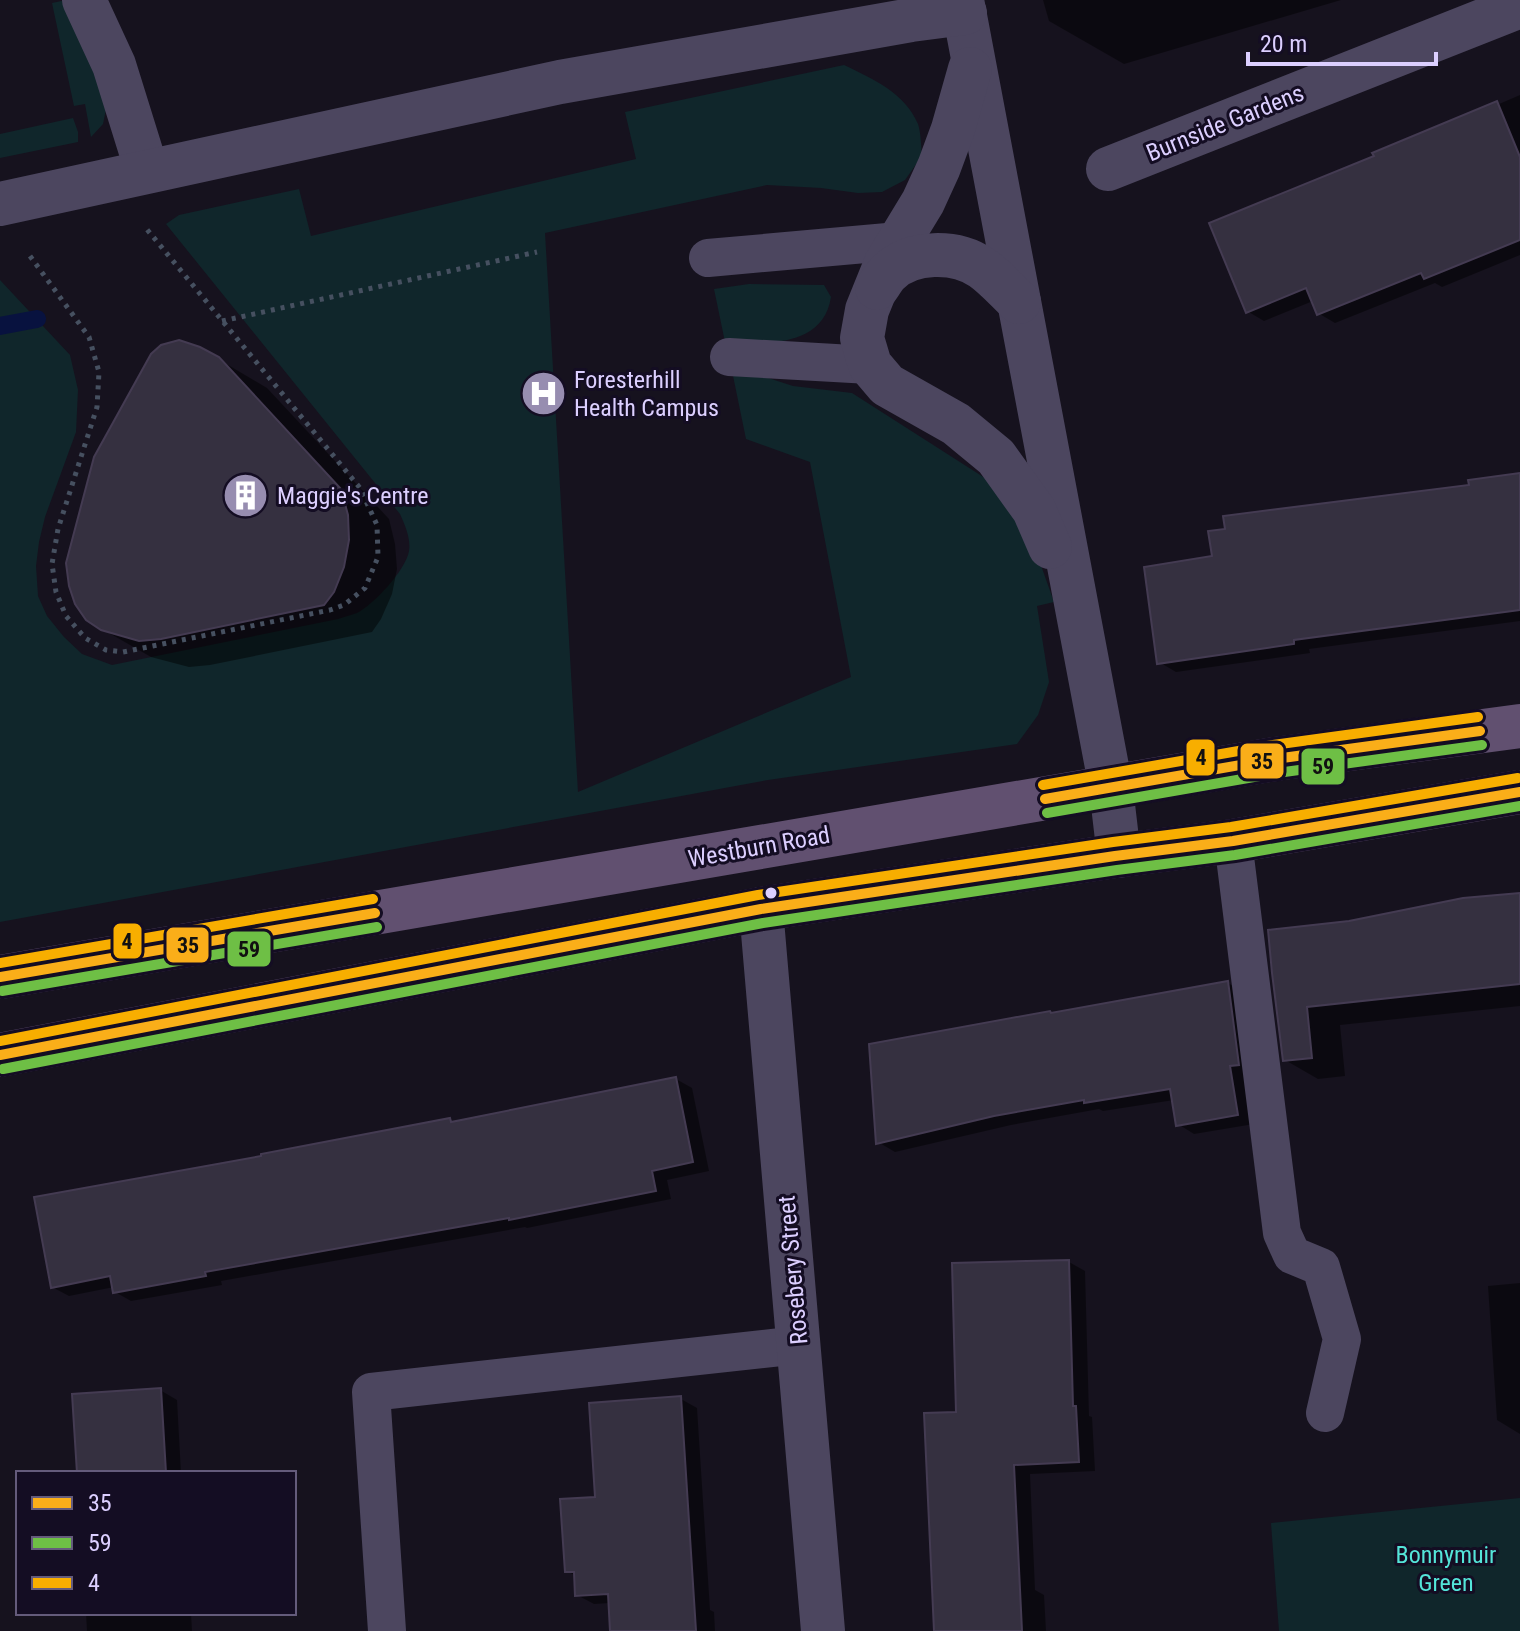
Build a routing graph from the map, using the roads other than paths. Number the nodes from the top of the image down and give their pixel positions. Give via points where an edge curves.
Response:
1 (84, 0) edge
2 (963, 6) edge
3 (1520, 6) edge
4 (973, 59) junction
5 (1108, 169) dead end
6 (127, 176) junction
7 (0, 204) edge
8 (899, 241) junction
9 (708, 258) dead end
10 (874, 294) junction
11 (1019, 302) junction
12 (729, 357) dead end
13 (870, 365) junction
14 (1076, 606) junction
15 (1520, 726) edge
16 (1111, 788) junction
17 (1520, 792) edge
18 (1233, 841) junction
19 (1119, 856) junction
20 (761, 909) junction
21 (0, 977) edge
22 (0, 1055) edge
23 (799, 1345) junction
24 (1325, 1413) dead end
25 (387, 1631) edge
26 (823, 1631) edge

1 - 6 street via 114,65
2 - 4 street
2 - 6 street via 911,20 560,82
3 - 5 street, Burnside Gardens
4 - 8 street via 939,167
4 - 11 street
6 - 7 street
8 - 9 lane
8 - 10 street
10 - 11 street via 888,273 908,260 930,255 958,257 982,268
10 - 13 street via 862,338
11 - 14 street
12 - 13 lane
13 - 14 street via 887,385 956,424 996,457 1034,510
14 - 16 street
15 - 16 main road, Westburn Road via 1275,759
16 - 19 street
16 - 21 main road, Westburn Road
17 - 18 main road
18 - 19 main road
18 - 24 lane via 1282,1233 1292,1255 1321,1267 1342,1339
19 - 20 main road
20 - 22 main road
20 - 23 street, Rosebery Street
23 - 25 lane via 371,1392
23 - 26 street, Rosebery Street

